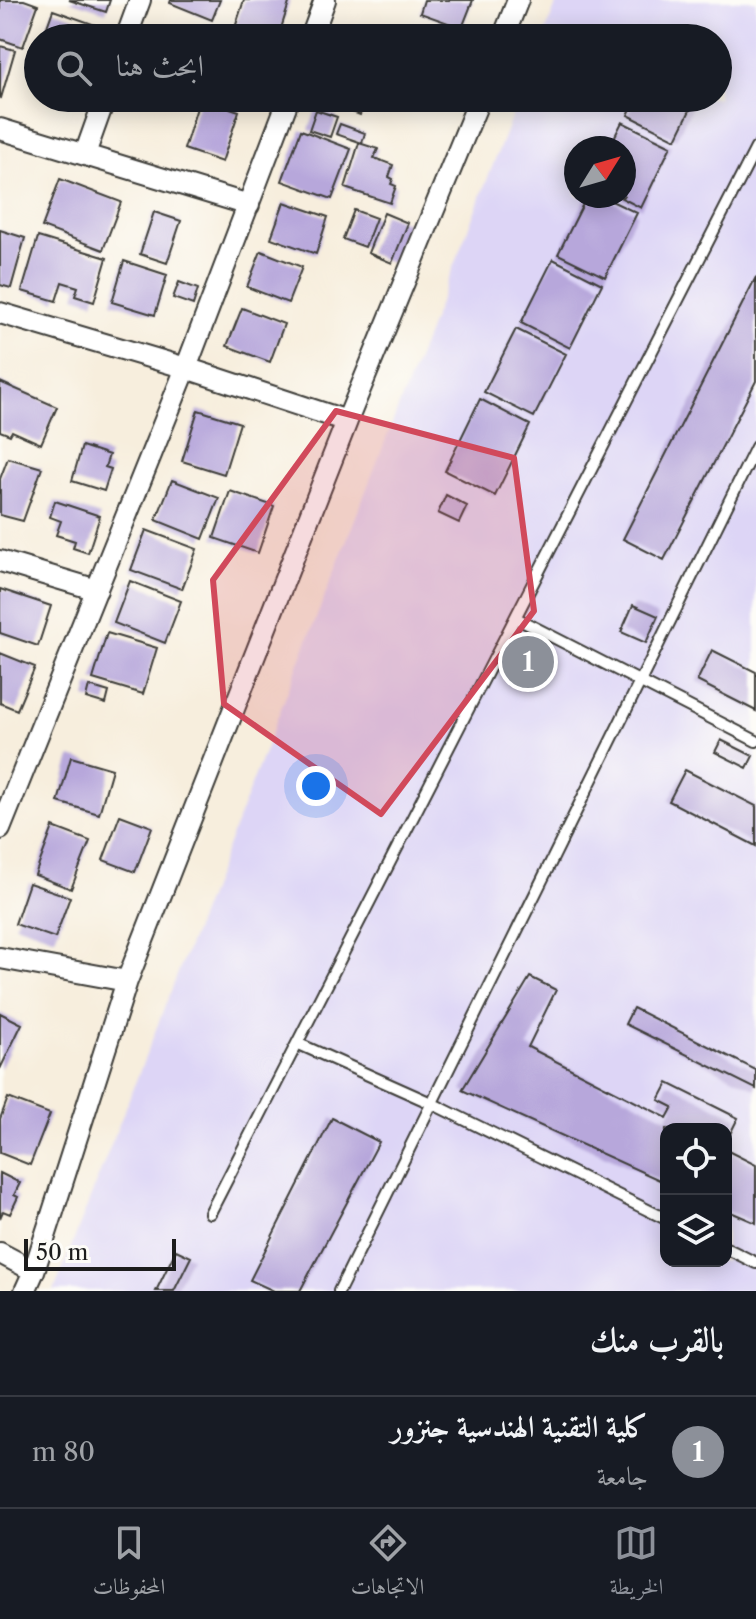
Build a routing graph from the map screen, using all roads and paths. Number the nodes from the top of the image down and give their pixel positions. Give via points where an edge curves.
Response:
1 (140, 0) edge
2 (325, 0) edge
3 (518, 0) edge
4 (131, 24) edge
5 (316, 24) edge
6 (509, 24) edge
7 (100, 112) edge
8 (284, 112) edge
9 (474, 112) edge
10 (0, 129) edge
11 (756, 148) edge
12 (85, 154) junction
13 (249, 205) junction
14 (0, 313) edge
15 (186, 368) junction
16 (347, 421) junction
17 (756, 447) edge
18 (0, 561) edge
19 (97, 590) junction
20 (516, 618) junction
21 (639, 681) junction
22 (756, 741) edge
23 (0, 829) edge
24 (0, 958) edge
25 (127, 981) junction
26 (299, 1044) junction
27 (431, 1103) junction
28 (210, 1213) dead end
29 (660, 1216) edge
30 (732, 1251) edge
31 (0, 1253) edge
32 (756, 1263) edge
33 (34, 1271) junction
34 (25, 1291) edge
35 (339, 1291) edge

1 - 4 street
2 - 5 street
3 - 6 street
7 - 12 street
8 - 13 street
9 - 16 street
10 - 12 street
11 - 20 lane
12 - 13 street
13 - 15 street
14 - 15 street
15 - 16 street
15 - 19 street
16 - 25 street
17 - 21 lane
18 - 19 street
19 - 23 street
20 - 21 lane
20 - 26 lane
21 - 22 lane
21 - 27 lane
24 - 25 street
25 - 33 street
26 - 27 lane
26 - 28 lane
27 - 29 lane
27 - 35 lane
30 - 32 lane
31 - 33 street
33 - 34 street

